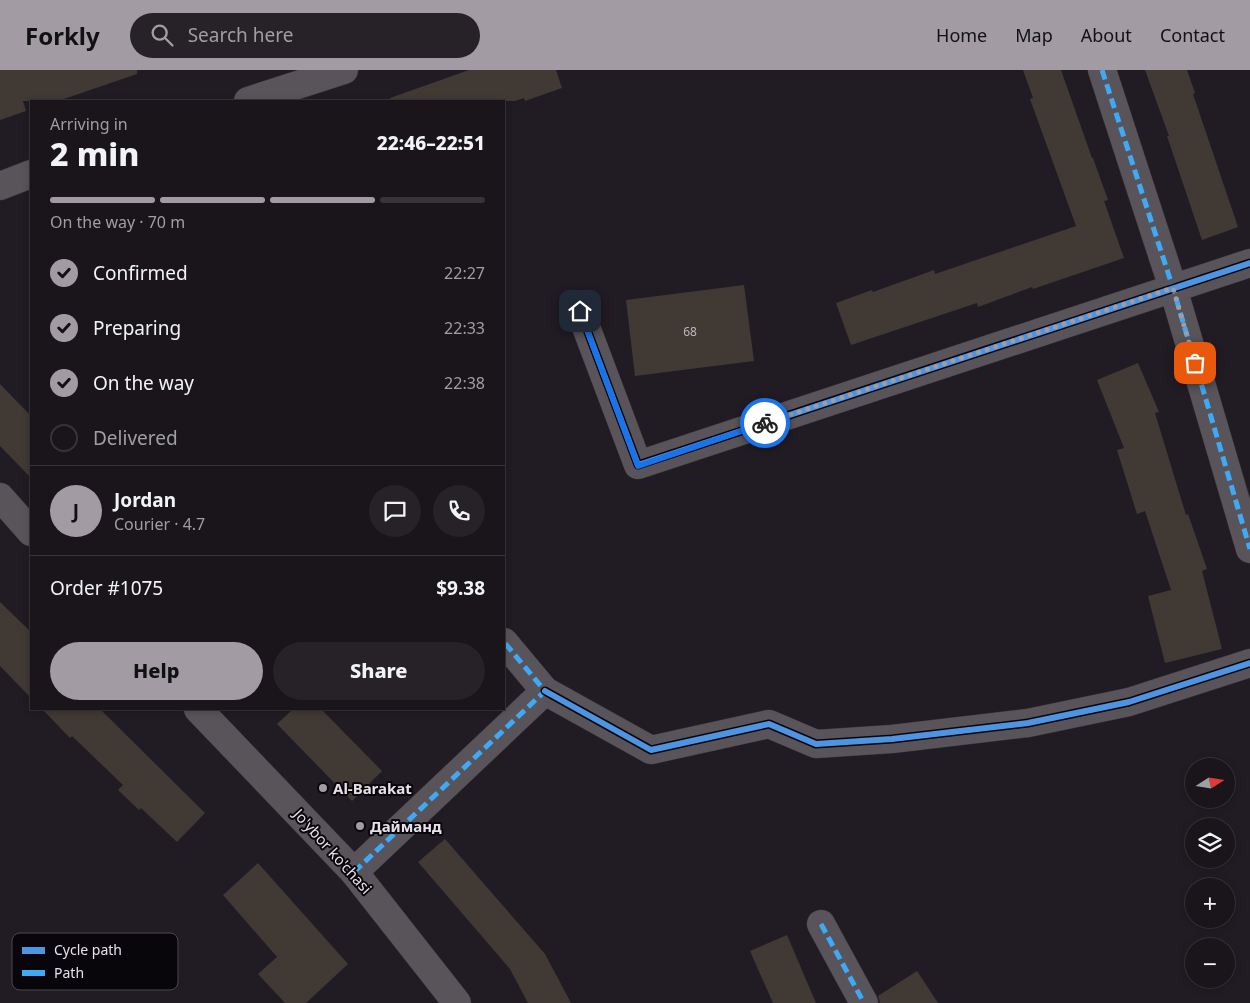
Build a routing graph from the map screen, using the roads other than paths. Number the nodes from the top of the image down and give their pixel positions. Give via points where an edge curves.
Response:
1 (344, 70) edge
2 (1102, 70) edge
3 (251, 100) edge
4 (30, 174) edge
5 (0, 186) edge
6 (1250, 264) edge
7 (1173, 288) junction
8 (580, 311) dead end
9 (0, 497) edge
10 (30, 531) edge
11 (1250, 549) edge
12 (505, 643) edge
13 (1250, 663) edge
14 (545, 691) junction
15 (199, 710) edge
16 (354, 872) junction
17 (821, 924) dead end
18 (457, 1003) edge
19 (864, 1003) edge

1 - 3 street
2 - 7 street
4 - 5 street
6 - 7 street
7 - 8 street via 638,466
7 - 11 street
9 - 10 street
12 - 14 street
13 - 14 street via 1129,702 1028,724 892,740 816,744 769,724 651,750
14 - 16 street
15 - 16 street, Jo'ybor ko'chasi
16 - 18 street, Jo'ybor ko'chasi
17 - 19 street

